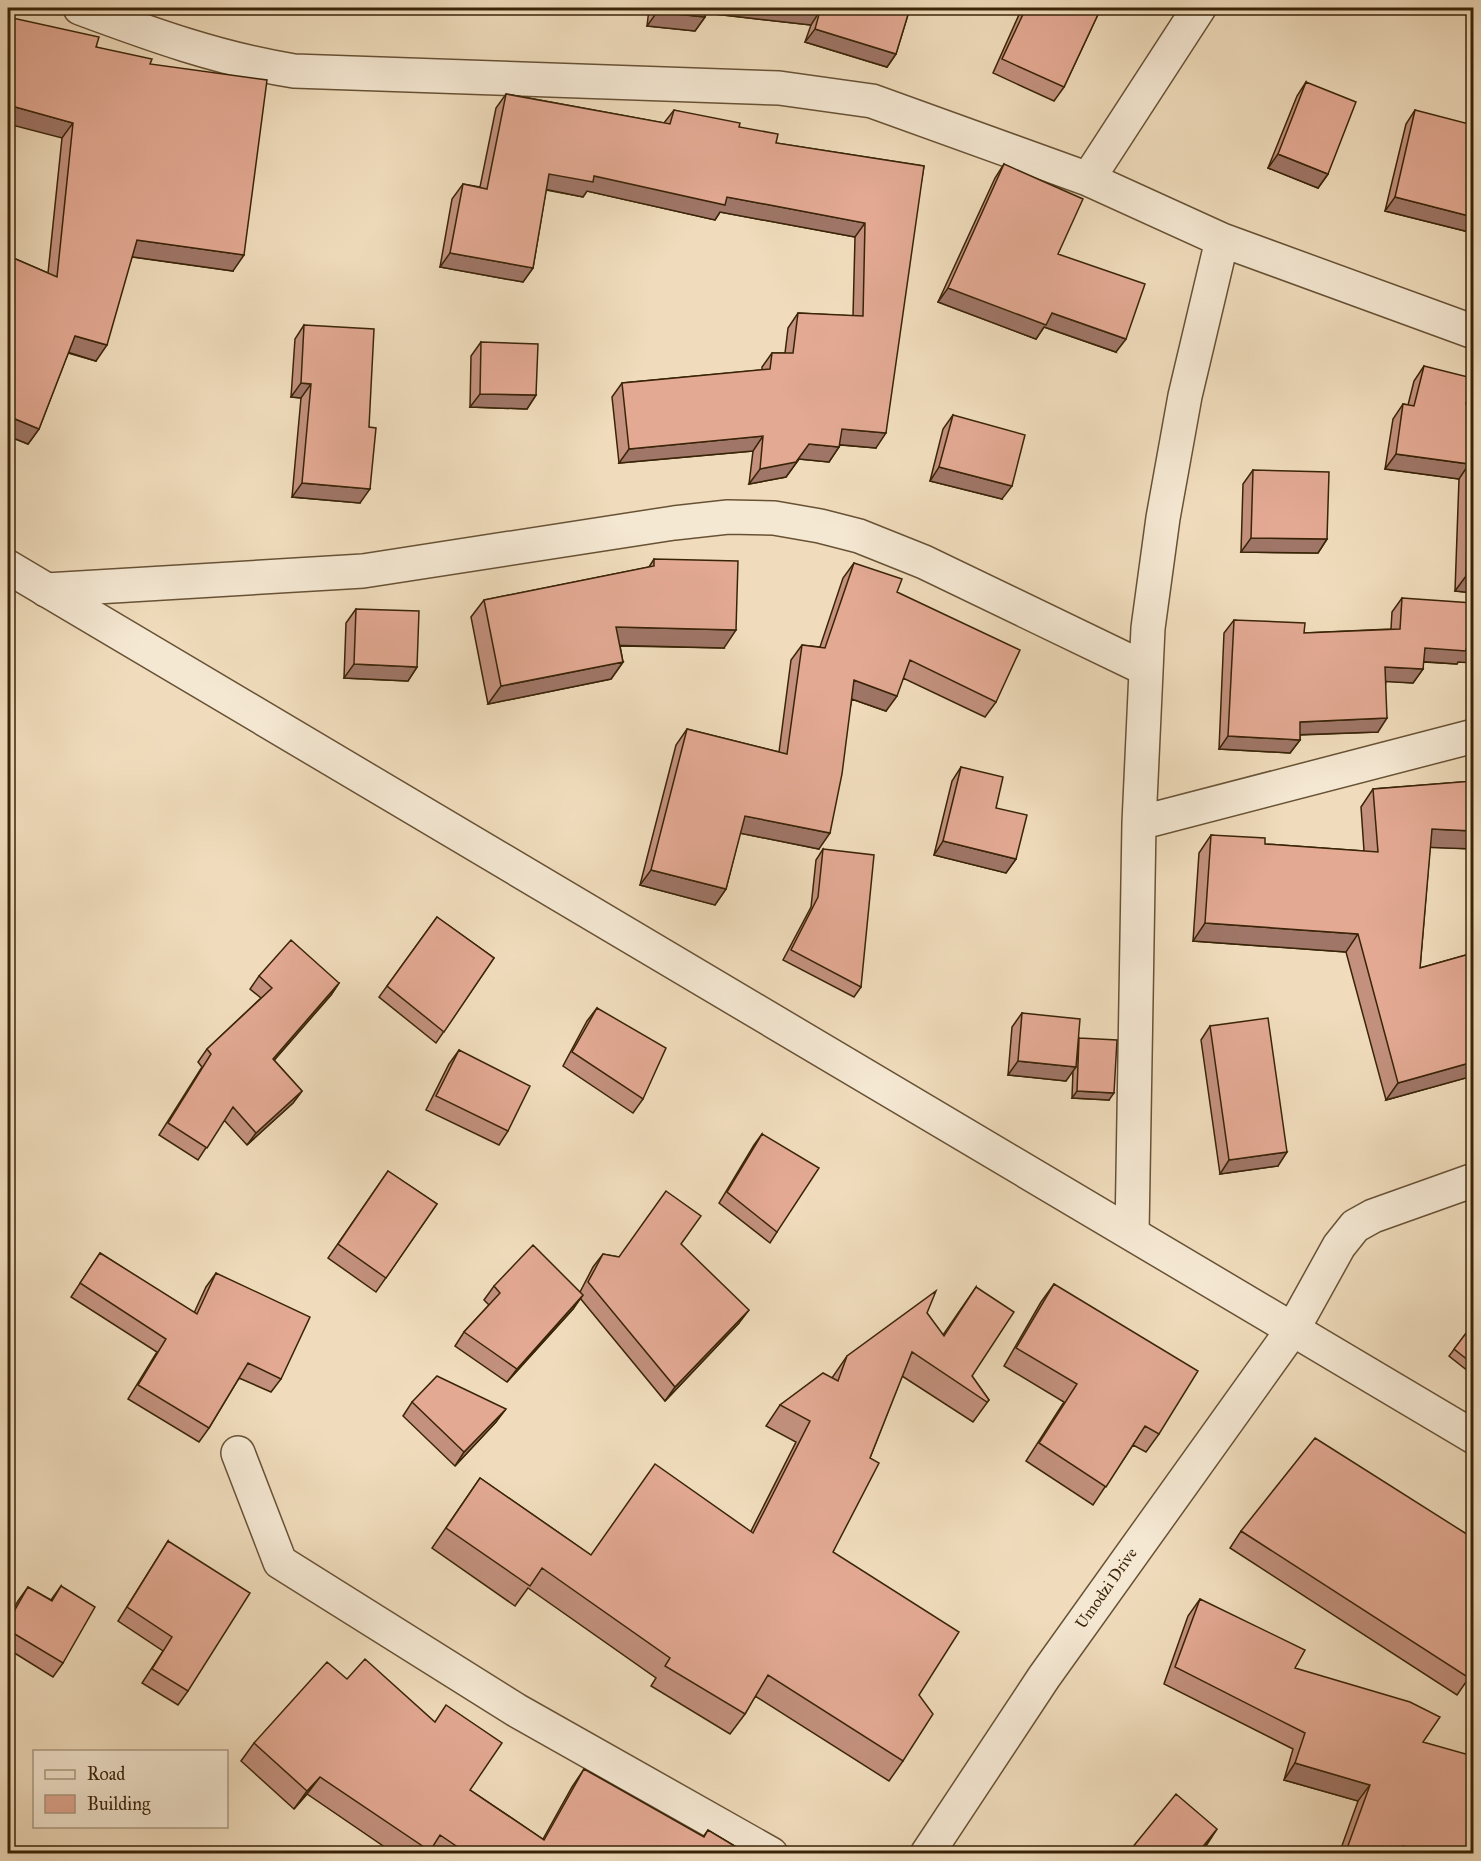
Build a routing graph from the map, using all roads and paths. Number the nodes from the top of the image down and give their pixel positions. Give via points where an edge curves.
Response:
1 (80, 8) edge
2 (1199, 8) edge
3 (1088, 179) junction
4 (1222, 240) junction
5 (1473, 332) edge
6 (8, 567) edge
7 (46, 590) junction
8 (1146, 669) junction
9 (1473, 736) edge
10 (1139, 823) junction
11 (1473, 1180) edge
12 (1132, 1233) junction
13 (1293, 1329) junction
14 (1473, 1437) edge
15 (238, 1453) dead end
16 (771, 1854) edge
17 (927, 1854) edge

1 - 3 street via 210,54 294,71 779,88 872,101
2 - 3 street
3 - 4 street
4 - 5 street
4 - 8 street via 1185,396 1162,518
6 - 7 street
7 - 8 street via 363,570 674,523 728,517 774,518 859,536 924,562
7 - 12 street
8 - 10 street
9 - 10 street
10 - 12 street
11 - 13 street, Umodzi Drive via 1373,1215 1355,1226 1339,1246
12 - 13 street
13 - 14 street
13 - 17 street, Umodzi Drive via 1050,1667
15 - 16 street via 280,1562 516,1710

